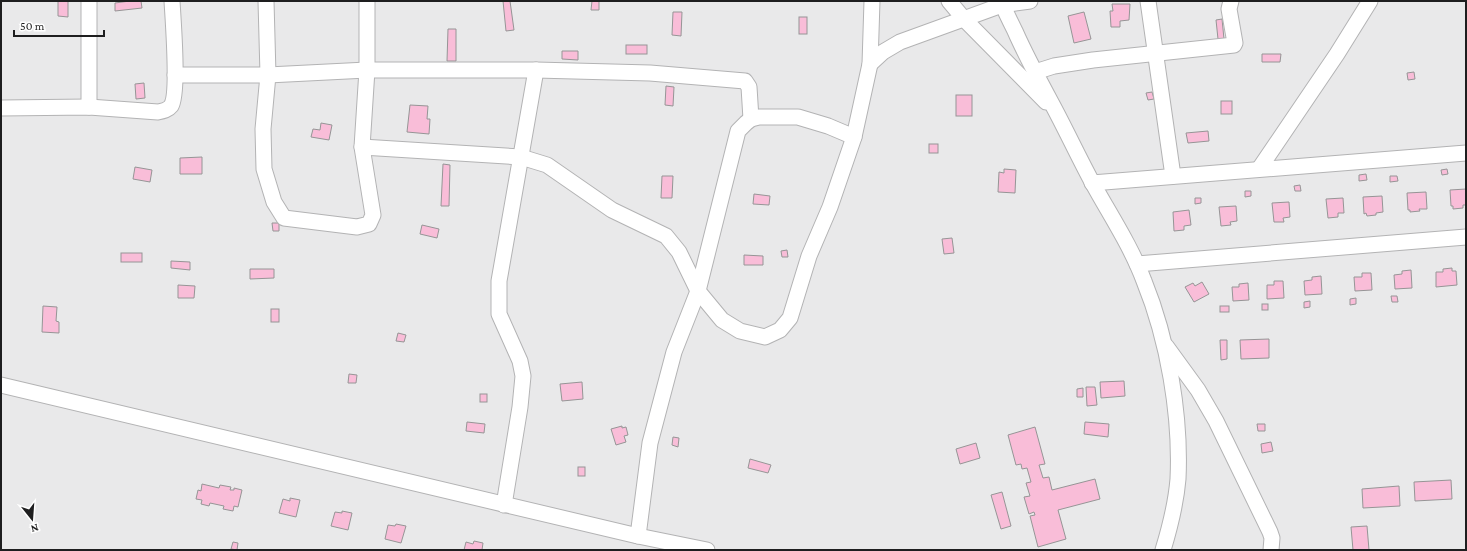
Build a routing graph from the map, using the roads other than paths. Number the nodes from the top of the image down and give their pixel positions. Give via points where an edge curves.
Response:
1 (89, 1) edge
2 (172, 1) edge
3 (266, 1) edge
4 (367, 1) edge
5 (872, 1) edge
6 (949, 1) edge
7 (1030, 1) edge
8 (1148, 1) edge
9 (1231, 1) edge
10 (1370, 1) edge
11 (1002, 3) edge
12 (964, 19) junction
13 (1156, 53) junction
14 (870, 64) junction
15 (367, 70) junction
16 (536, 70) junction
17 (1035, 72) junction
18 (175, 75) junction
19 (268, 75) junction
20 (89, 107) junction
21 (1, 108) edge
22 (1056, 112) junction
23 (752, 119) junction
24 (854, 137) junction
25 (362, 147) junction
26 (1466, 152) edge
27 (522, 157) junction
28 (1258, 169) junction
29 (1173, 176) junction
30 (1092, 183) junction
31 (1466, 237) edge
32 (1137, 264) junction
33 (698, 291) junction
34 (1163, 342) junction
35 (1, 385) edge
36 (504, 505) junction
37 (638, 536) junction
38 (707, 550) edge
39 (1163, 550) edge
40 (1271, 550) edge

1 - 20 street
2 - 18 street
3 - 19 street
4 - 15 street
5 - 14 street
6 - 12 street
7 - 11 street
8 - 13 street
9 - 13 street via 1229,9 1234,45
10 - 28 street via 1338,54
11 - 12 street
11 - 17 street
12 - 14 street via 900,42
12 - 22 street
13 - 17 street via 1054,66
13 - 29 street
14 - 24 street
15 - 16 street
15 - 19 street
15 - 25 street
16 - 23 street via 650,73 746,81 749,87
16 - 27 street
17 - 22 street
18 - 19 street
18 - 20 street via 174,99 172,105 163,111
19 - 25 street via 263,129 264,169 274,202 284,218 357,227 369,224 373,215
20 - 21 street
22 - 30 street
23 - 24 street via 798,117
23 - 33 street via 738,131
24 - 33 street via 830,208 809,256 790,318 780,330 765,337 740,331 722,320
25 - 27 street
26 - 28 street
27 - 33 street via 547,165 612,210 666,236 679,252
27 - 36 street via 499,281 499,314 520,361 523,376
28 - 29 street
29 - 30 street
30 - 32 street
31 - 32 street
32 - 34 street
33 - 37 street via 674,352 650,443
34 - 39 street via 1174,400 1178,444 1178,480 1169,532
34 - 40 street via 1198,390 1216,421 1270,532
35 - 36 street
36 - 37 street
37 - 38 street

